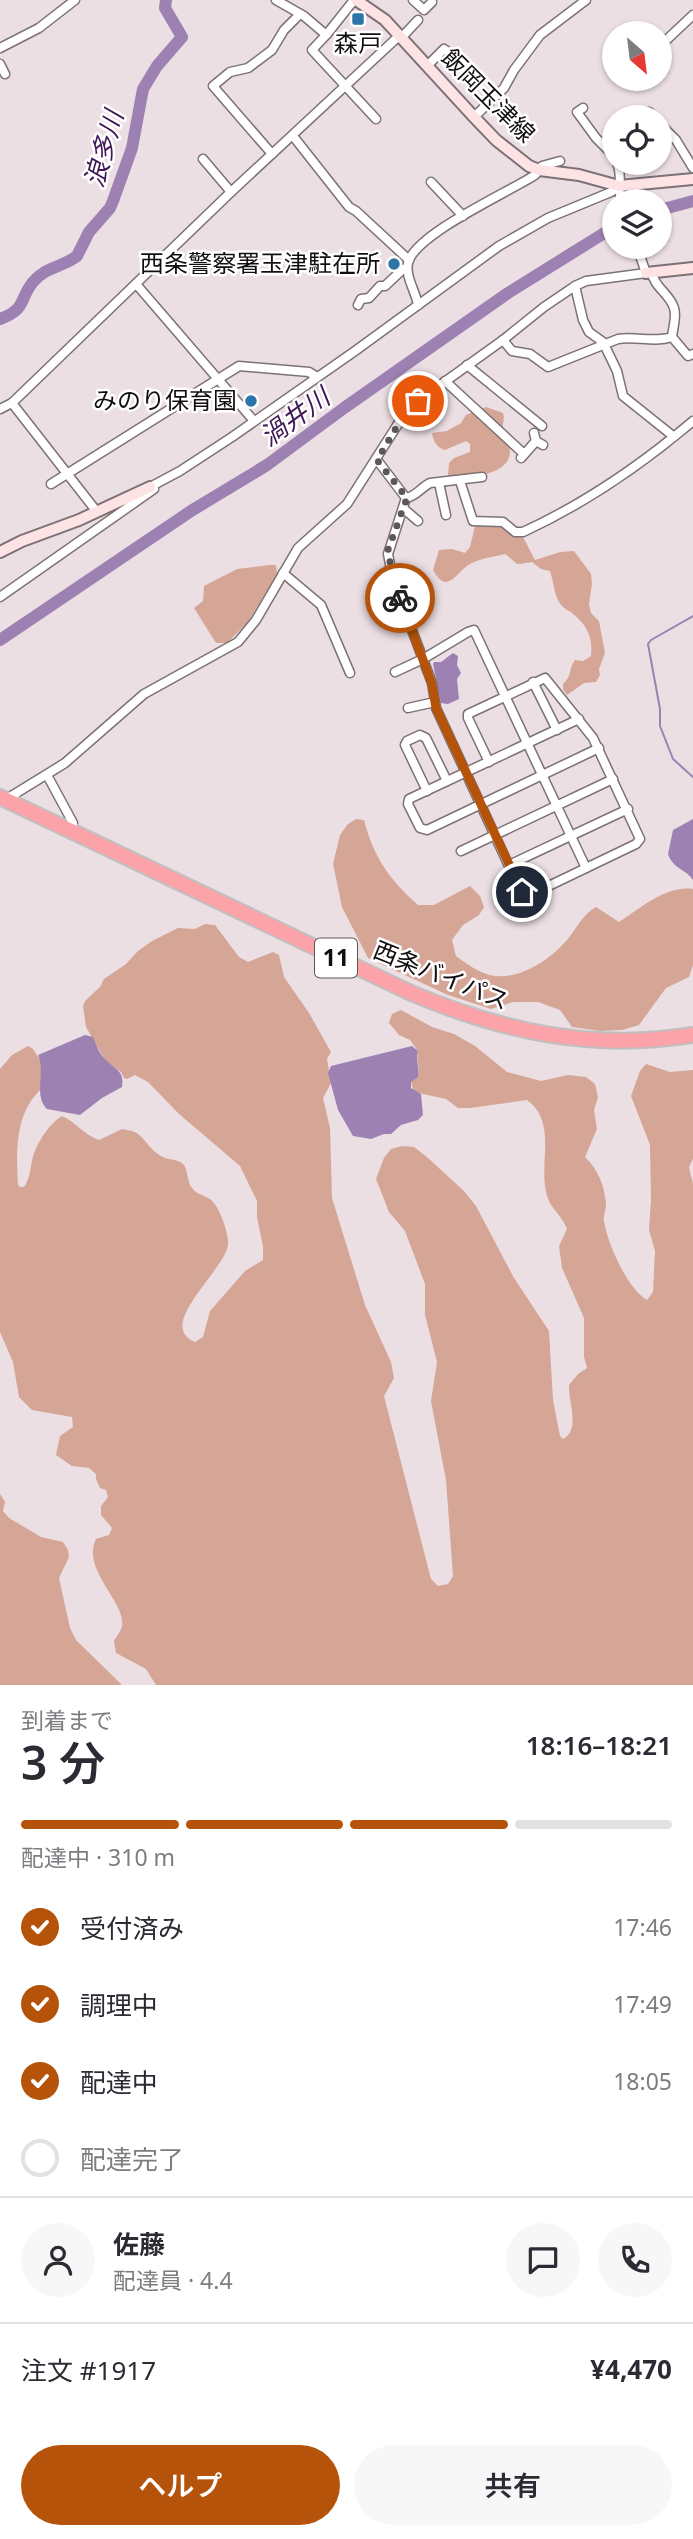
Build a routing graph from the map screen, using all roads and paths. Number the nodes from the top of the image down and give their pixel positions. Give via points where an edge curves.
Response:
1 (75, 0) edge
2 (276, 0) edge
3 (413, 0) edge
4 (586, 0) edge
5 (362, 1) edge
6 (434, 2) edge
7 (300, 14) junction
8 (693, 15) edge
9 (418, 20) dead end
10 (327, 34) junction
11 (672, 35) edge
12 (401, 36) junction
13 (0, 48) edge
14 (460, 60) dead end
15 (0, 64) edge
16 (428, 65) junction
17 (5, 74) dead end
18 (346, 86) junction
19 (583, 108) dead end
20 (474, 117) junction
21 (376, 119) dead end
22 (293, 136) junction
23 (672, 136) edge
24 (602, 144) edge
25 (272, 154) junction
26 (203, 159) dead end
27 (560, 161) dead end
28 (693, 168) edge
29 (539, 170) junction
30 (693, 179) edge
31 (431, 182) dead end
32 (610, 189) edge
33 (640, 189) edge
34 (231, 192) junction
35 (602, 196) edge
36 (463, 216) junction
37 (643, 259) edge
38 (408, 264) junction
39 (693, 268) edge
40 (649, 273) junction
41 (136, 284) junction
42 (575, 286) junction
43 (358, 305) dead end
44 (418, 305) junction
45 (672, 337) junction
46 (503, 340) junction
47 (604, 344) junction
48 (693, 354) edge
49 (467, 365) junction
50 (317, 377) junction
51 (219, 378) junction
52 (445, 381) junction
53 (12, 403) junction
54 (0, 409) edge
55 (254, 421) junction
56 (693, 421) edge
57 (542, 426) dead end
58 (673, 436) junction
59 (537, 440) dead end
60 (377, 460) junction
61 (67, 474) junction
62 (482, 477) dead end
63 (165, 480) junction
64 (460, 481) junction
65 (439, 483) junction
66 (51, 484) dead end
67 (150, 487) joint
68 (407, 498) junction
69 (404, 509) junction
70 (97, 512) junction
71 (446, 516) dead end
72 (418, 521) dead end
73 (0, 552) edge
74 (283, 573) junction
75 (0, 597) edge
76 (428, 607) dead end
77 (405, 612) junction
78 (423, 659) junction
79 (394, 672) dead end
80 (349, 673) dead end
81 (533, 682) junction
82 (505, 695) junction
83 (435, 702) junction
84 (408, 708) dead end
85 (579, 719) junction
86 (556, 730) junction
87 (528, 744) junction
88 (599, 748) junction
89 (489, 762) junction
90 (466, 773) junction
91 (47, 775) junction
92 (543, 775) junction
93 (613, 779) junction
94 (447, 782) junction
95 (427, 790) junction
96 (2, 800) edge
97 (480, 804) junction
98 (557, 805) junction
99 (628, 809) junction
100 (70, 830) junction
101 (494, 835) junction
102 (572, 836) junction
103 (461, 851) dead end
104 (509, 865) junction
105 (586, 868) junction
106 (693, 1035) edge

1 - 13 street via 46,23
2 - 7 street
3 - 6 street via 424,10
4 - 20 street via 540,35 504,88
5 - 10 street
5 - 12 main road, 飯岡玉津線
7 - 10 street
7 - 25 street via 272,50 214,86
8 - 11 street
9 - 12 street
10 - 18 street via 312,50
12 - 16 main road, 飯岡玉津線
12 - 18 street
14 - 16 street via 444,49
15 - 17 street
16 - 20 main road, 飯岡玉津線
18 - 21 street
18 - 22 street
19 - 24 street via 577,112
20 - 29 main road, 飯岡玉津線 via 522,162
22 - 25 street
22 - 38 street via 349,207
23 - 28 street
25 - 34 street
26 - 34 street
27 - 29 street
29 - 32 main road, 飯岡玉津線 via 579,175
29 - 36 street
30 - 33 main road, 飯岡玉津線
31 - 36 street
34 - 41 street
35 - 44 street via 499,246
36 - 38 street via 440,230
37 - 40 street
38 - 43 street
38 - 44 street
39 - 40 main road
40 - 42 street
40 - 45 street via 674,307
41 - 51 street
41 - 53 street
42 - 46 street
42 - 47 street via 589,332
44 - 50 street
45 - 47 street
45 - 48 street via 688,356
46 - 47 street via 512,351 530,354 548,367
46 - 49 street
47 - 58 street via 623,396
49 - 52 street
49 - 57 street
50 - 51 street via 309,372 239,366
50 - 55 street
51 - 55 street
51 - 61 street
52 - 59 street via 523,456
52 - 60 street via 411,407
53 - 54 street
53 - 61 street
55 - 63 street
56 - 58 street
58 - 64 street via 604,489 523,532 515,532 503,522 473,521
60 - 68 street
60 - 74 street via 347,504 303,542
61 - 66 street
61 - 70 street
62 - 64 street
63 - 67 street
63 - 75 street
64 - 65 street
65 - 68 street via 424,486
65 - 71 street
67 - 70 main road
68 - 69 street
69 - 72 street
69 - 77 street via 388,554
70 - 73 main road
74 - 80 street via 321,605
74 - 91 street via 238,642 144,694
76 - 77 street
77 - 78 street
78 - 79 street
78 - 82 street via 474,630
78 - 83 street
81 - 82 street
81 - 85 street via 548,679
81 - 86 street
82 - 87 street
82 - 89 street via 468,716
83 - 84 street
83 - 90 street
85 - 86 street
85 - 88 street
86 - 87 street
87 - 89 street
87 - 92 street
88 - 92 street
88 - 93 street
89 - 90 street
90 - 94 street
90 - 97 street
91 - 96 street
91 - 100 street via 73,823
92 - 97 street
92 - 98 street
93 - 98 street
93 - 99 street
94 - 95 street
94 - 95 street via 426,738 420,735 405,746
95 - 97 street via 408,801 422,830
96 - 100 highway, 西条バイパス / 11
97 - 101 street
98 - 101 street
98 - 102 street
99 - 102 street
99 - 105 street via 639,841
100 - 106 highway, 西条バイパス / 11 via 469,1017 565,1038 625,1041
101 - 103 street
101 - 104 street
102 - 104 street
102 - 105 street
104 - 105 street via 525,895

